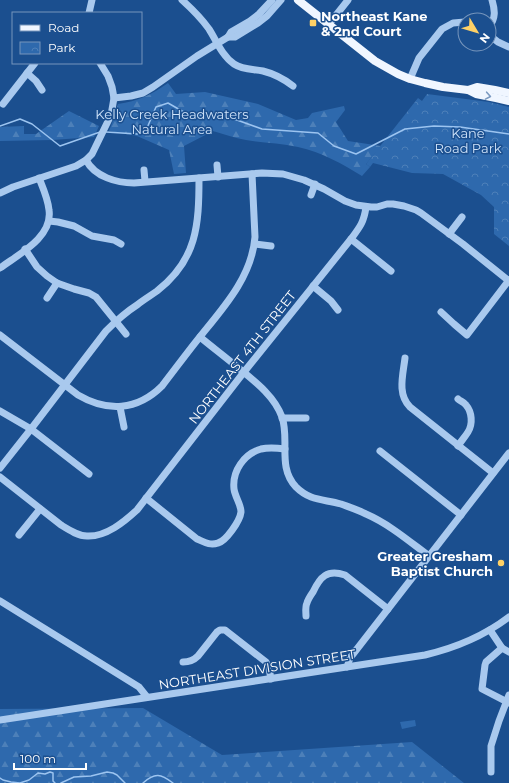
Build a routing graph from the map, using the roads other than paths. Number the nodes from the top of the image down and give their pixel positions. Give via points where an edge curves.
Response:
1 (92, 0) edge
2 (182, 0) edge
3 (272, 0) edge
4 (281, 0) edge
5 (298, 0) edge
6 (348, 0) edge
7 (492, 0) edge
8 (89, 12) edge
9 (494, 12) edge
10 (457, 23) edge
11 (329, 24) junction
12 (228, 37) junction
13 (497, 41) edge
14 (218, 43) junction
15 (509, 47) edge
16 (34, 64) edge
17 (101, 64) edge
18 (28, 73) junction
19 (410, 79) junction
20 (294, 86) dead end
21 (42, 90) dead end
22 (468, 90) junction
23 (509, 94) edge
24 (114, 98) junction
25 (509, 101) edge
26 (3, 104) dead end
27 (86, 160) junction
28 (217, 165) dead end
29 (144, 170) dead end
30 (252, 174) junction
31 (218, 177) junction
32 (39, 178) junction
33 (199, 178) junction
34 (145, 181) junction
35 (315, 184) junction
36 (0, 193) edge
37 (311, 195) dead end
38 (366, 206) junction
39 (462, 217) dead end
40 (49, 221) junction
41 (450, 234) junction
42 (351, 239) junction
43 (121, 244) dead end
44 (255, 244) junction
45 (271, 246) dead end
46 (25, 249) junction
47 (0, 268) edge
48 (391, 271) dead end
49 (509, 280) edge
50 (57, 283) junction
51 (313, 286) junction
52 (47, 298) dead end
53 (338, 310) dead end
54 (441, 312) dead end
55 (116, 321) junction
56 (126, 334) dead end
57 (0, 335) edge
58 (200, 337) junction
59 (405, 358) dead end
60 (244, 372) junction
61 (65, 385) junction
62 (458, 399) dead end
63 (120, 407) junction
64 (0, 411) edge
65 (282, 418) junction
66 (306, 418) dead end
67 (124, 427) dead end
68 (31, 429) junction
69 (458, 446) junction
70 (285, 449) junction
71 (380, 451) dead end
72 (509, 453) edge
73 (0, 468) edge
74 (493, 473) junction
75 (89, 474) dead end
76 (0, 477) edge
77 (146, 498) junction
78 (40, 508) junction
79 (461, 514) junction
80 (19, 535) dead end
81 (429, 556) junction
82 (0, 601) edge
83 (388, 609) junction
84 (306, 616) dead end
85 (509, 617) edge
86 (490, 630) junction
87 (502, 648) junction
88 (509, 652) edge
89 (183, 662) dead end
90 (346, 667) junction
91 (271, 679) junction
92 (148, 697) junction
93 (508, 700) edge
94 (0, 720) edge
95 (491, 772) dead end

1 - 8 street
2 - 14 street via 200,18
3 - 12 street via 259,14 231,32
4 - 12 street via 258,23 234,37
5 - 11 main road
6 - 11 street
7 - 9 street
10 - 19 street via 442,29 422,53
11 - 19 main road via 382,65
12 - 14 street
13 - 15 street
14 - 20 street via 234,64 244,69 280,77
14 - 24 street via 154,87 131,96
16 - 18 street
17 - 24 street via 108,76
18 - 21 street
18 - 26 street
19 - 22 main road
22 - 23 main road via 477,87
22 -> 25 main road
24 - 27 street via 111,115 92,154
27 - 32 street via 76,166
27 - 34 street via 94,169 112,180 128,183
28 - 31 street
29 - 34 street
30 - 31 street
30 - 35 street via 283,174
30 - 44 street
31 - 33 street
32 - 36 street
32 - 40 street via 49,208
33 - 34 street
33 - 55 street via 197,224 194,240 185,260 167,283
35 - 37 street
35 - 38 street via 345,201
38 - 41 street via 404,206 421,213
38 - 42 street, NORTHEAST 4TH STREET via 363,222
39 - 41 street
40 - 43 street via 74,226 92,236
40 - 46 street via 44,233
41 - 49 street
42 - 48 street
42 - 51 street, NORTHEAST 4TH STREET
44 - 45 street
44 - 58 street via 239,285
46 - 47 street
46 - 50 street via 38,267
49 - 54 street via 467,335
50 - 52 street
50 - 55 street via 96,297
51 - 53 street
51 - 60 street, NORTHEAST 4TH STREET
55 - 56 street
55 - 61 street
57 - 61 street
58 - 60 street
58 - 63 street via 158,390 138,402
59 - 69 street via 402,387 406,403
60 - 65 street via 264,390
60 - 77 street, NORTHEAST 4TH STREET
61 - 63 street via 88,401
61 - 68 street
62 - 69 street via 468,408 472,420 468,432
63 - 67 street
64 - 68 street
65 - 66 street
65 - 70 street
68 - 73 street
68 - 75 street
69 - 74 street
70 - 77 street via 266,448 250,454 242,462 236,472 234,483 240,516 236,525 218,544 205,543 197,539
70 - 81 street via 289,477 303,493 375,518 397,531
71 - 79 street
72 - 74 street
74 - 79 street
76 - 78 street, NORTHEAST 4TH STREET
77 - 78 street, NORTHEAST 4TH STREET via 129,518 106,532 93,536 70,531
78 - 80 street
79 - 81 street
81 - 83 street
82 - 92 street via 139,687
83 - 84 street via 345,575 334,572 318,581 306,604
83 - 90 street via 350,658
85 - 86 street, NORTHEAST DIVISION STREET
86 - 87 street
86 - 90 street, NORTHEAST DIVISION STREET via 459,645 433,653
87 - 88 street
87 - 93 street via 486,662 482,689
89 - 91 street via 198,656 217,632 225,630 266,662
90 - 91 street, NORTHEAST DIVISION STREET
91 - 92 street, NORTHEAST DIVISION STREET
92 - 94 street, NORTHEAST DIVISION STREET
93 - 95 street via 491,746

